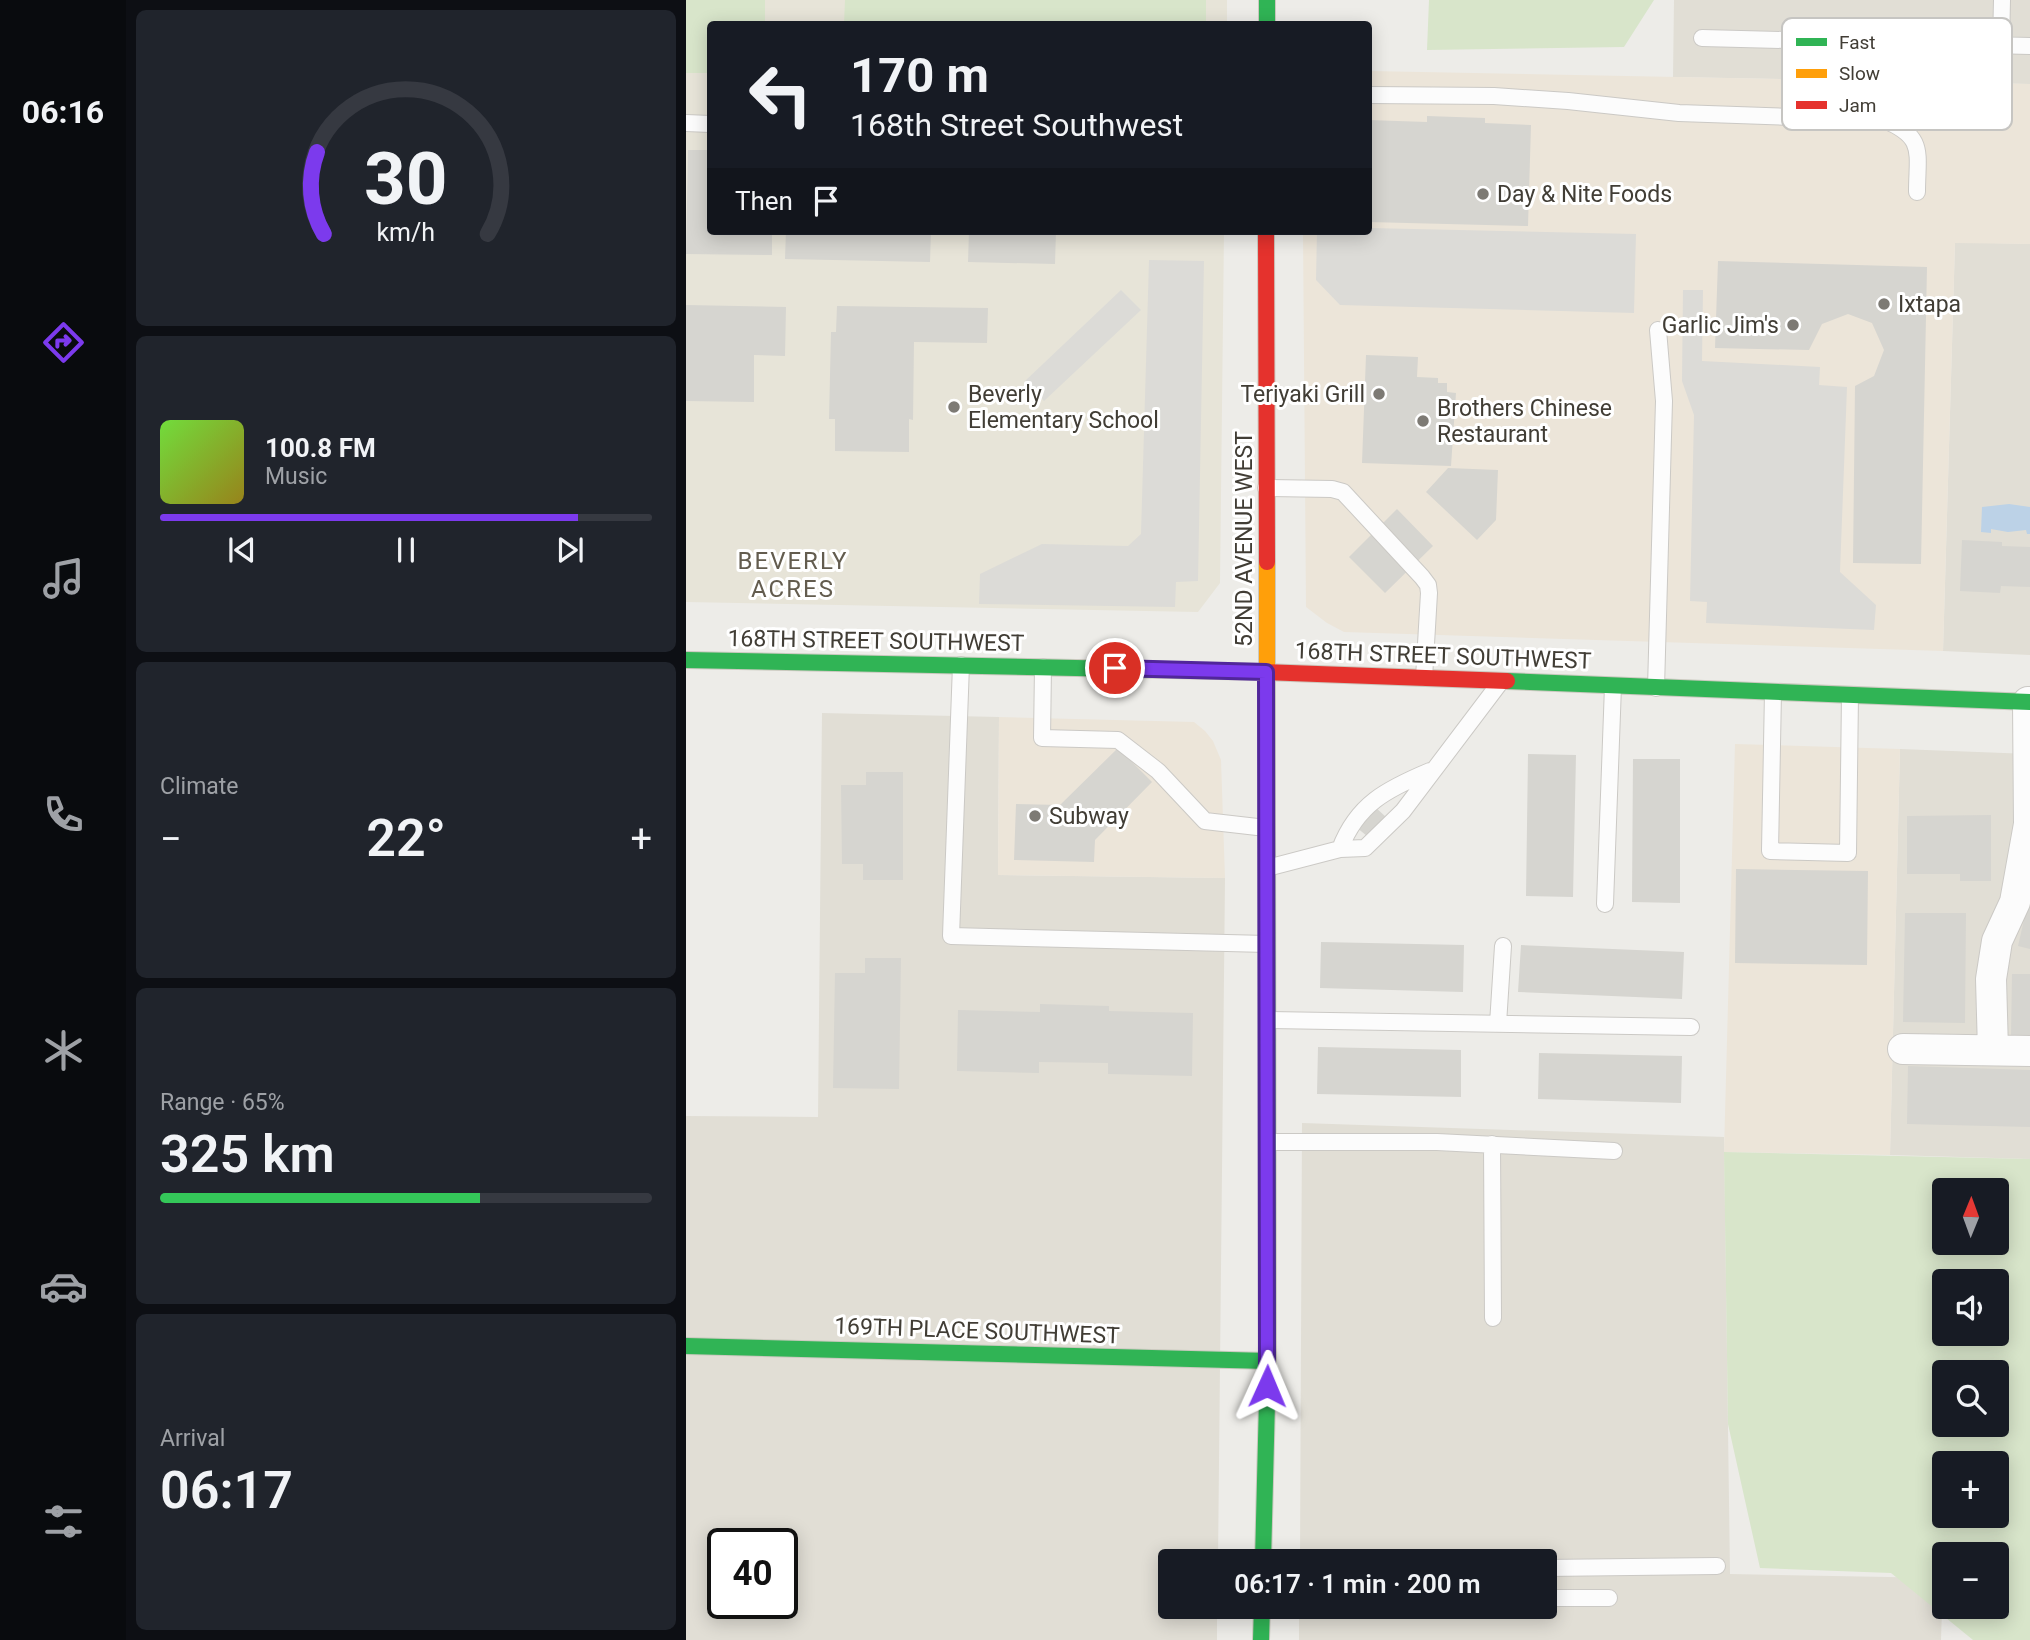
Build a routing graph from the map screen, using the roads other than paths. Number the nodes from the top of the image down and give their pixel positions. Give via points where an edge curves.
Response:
1 (1267, 0) edge
2 (2002, 0) edge
3 (2002, 18) edge
4 (1267, 21) edge
5 (1702, 38) dead end
6 (1782, 40) edge
7 (2012, 45) edge
8 (2030, 46) edge
9 (1372, 95) edge
10 (1782, 117) edge
11 (686, 123) edge
12 (707, 124) edge
13 (1903, 130) edge
14 (1917, 192) dead end
15 (1266, 235) edge
16 (1658, 330) dead end
17 (1266, 488) junction
18 (686, 660) edge
19 (961, 665) junction
20 (1043, 667) junction
21 (1266, 672) junction
22 (1424, 678) junction
23 (1501, 681) junction
24 (1613, 686) junction
25 (1656, 688) junction
26 (1773, 692) junction
27 (1850, 695) junction
28 (2029, 702) edge
29 (1433, 770) junction
30 (1266, 828) junction
31 (1339, 849) junction
32 (1267, 868) junction
33 (1605, 904) dead end
34 (1267, 944) junction
35 (1503, 946) dead end
36 (1267, 1020) junction
37 (1498, 1024) junction
38 (1691, 1027) dead end
39 (1903, 1049) dead end
40 (1993, 1049) junction
41 (2030, 1051) edge
42 (1267, 1142) junction
43 (1492, 1144) junction
44 (1614, 1151) dead end
45 (1493, 1318) dead end
46 (686, 1346) edge
47 (1268, 1361) junction
48 (1263, 1549) edge
49 (1717, 1566) dead end
50 (1557, 1568) edge
51 (1557, 1598) edge
52 (1609, 1598) dead end
53 (1262, 1619) edge
54 (1261, 1640) edge

1 - 4 street
2 - 3 lane
5 - 6 lane
7 - 8 lane
9 - 10 lane via 1494,96 1679,113
11 - 12 lane
13 - 14 lane via 1917,147
15 - 17 street, 52ND AVENUE WEST
16 - 25 lane via 1664,401
17 - 21 street, 52ND AVENUE WEST
17 - 22 lane via 1343,492 1422,577 1429,593
18 - 19 street, 168TH STREET SOUTHWEST
19 - 20 street, 168TH STREET SOUTHWEST
19 - 34 lane via 951,936
20 - 21 street, 168TH STREET SOUTHWEST
20 - 30 lane via 1042,738 1118,740 1158,771 1205,821
21 - 22 street, 168TH STREET SOUTHWEST
21 - 30 street, 52ND AVENUE WEST
22 - 23 street, 168TH STREET SOUTHWEST
23 - 24 street, 168TH STREET SOUTHWEST
23 - 29 lane
24 - 25 street, 168TH STREET SOUTHWEST
24 - 33 lane
25 - 26 street, 168TH STREET SOUTHWEST
26 - 27 street, 168TH STREET SOUTHWEST
26 - 27 lane via 1770,851 1848,853
27 - 28 street, 168TH STREET SOUTHWEST
28 - 40 street via 2029,824 2015,902 1997,941 1991,979
29 - 31 lane via 1376,797 1348,828
29 - 31 lane via 1403,811 1365,848
30 - 32 street, 52ND AVENUE WEST
31 - 32 lane
32 - 34 street, 52ND AVENUE WEST
34 - 36 street, 52ND AVENUE WEST
35 - 37 lane
36 - 37 lane
36 - 42 street, 52ND AVENUE WEST
37 - 38 lane
39 - 40 street
40 - 41 street
42 - 43 lane
42 - 47 street, 52ND AVENUE WEST
43 - 44 lane
43 - 45 lane
46 - 47 street, 169TH PLACE SOUTHWEST
47 - 48 street, 52ND AVENUE WEST
49 - 50 lane
51 - 52 lane
53 - 54 street

